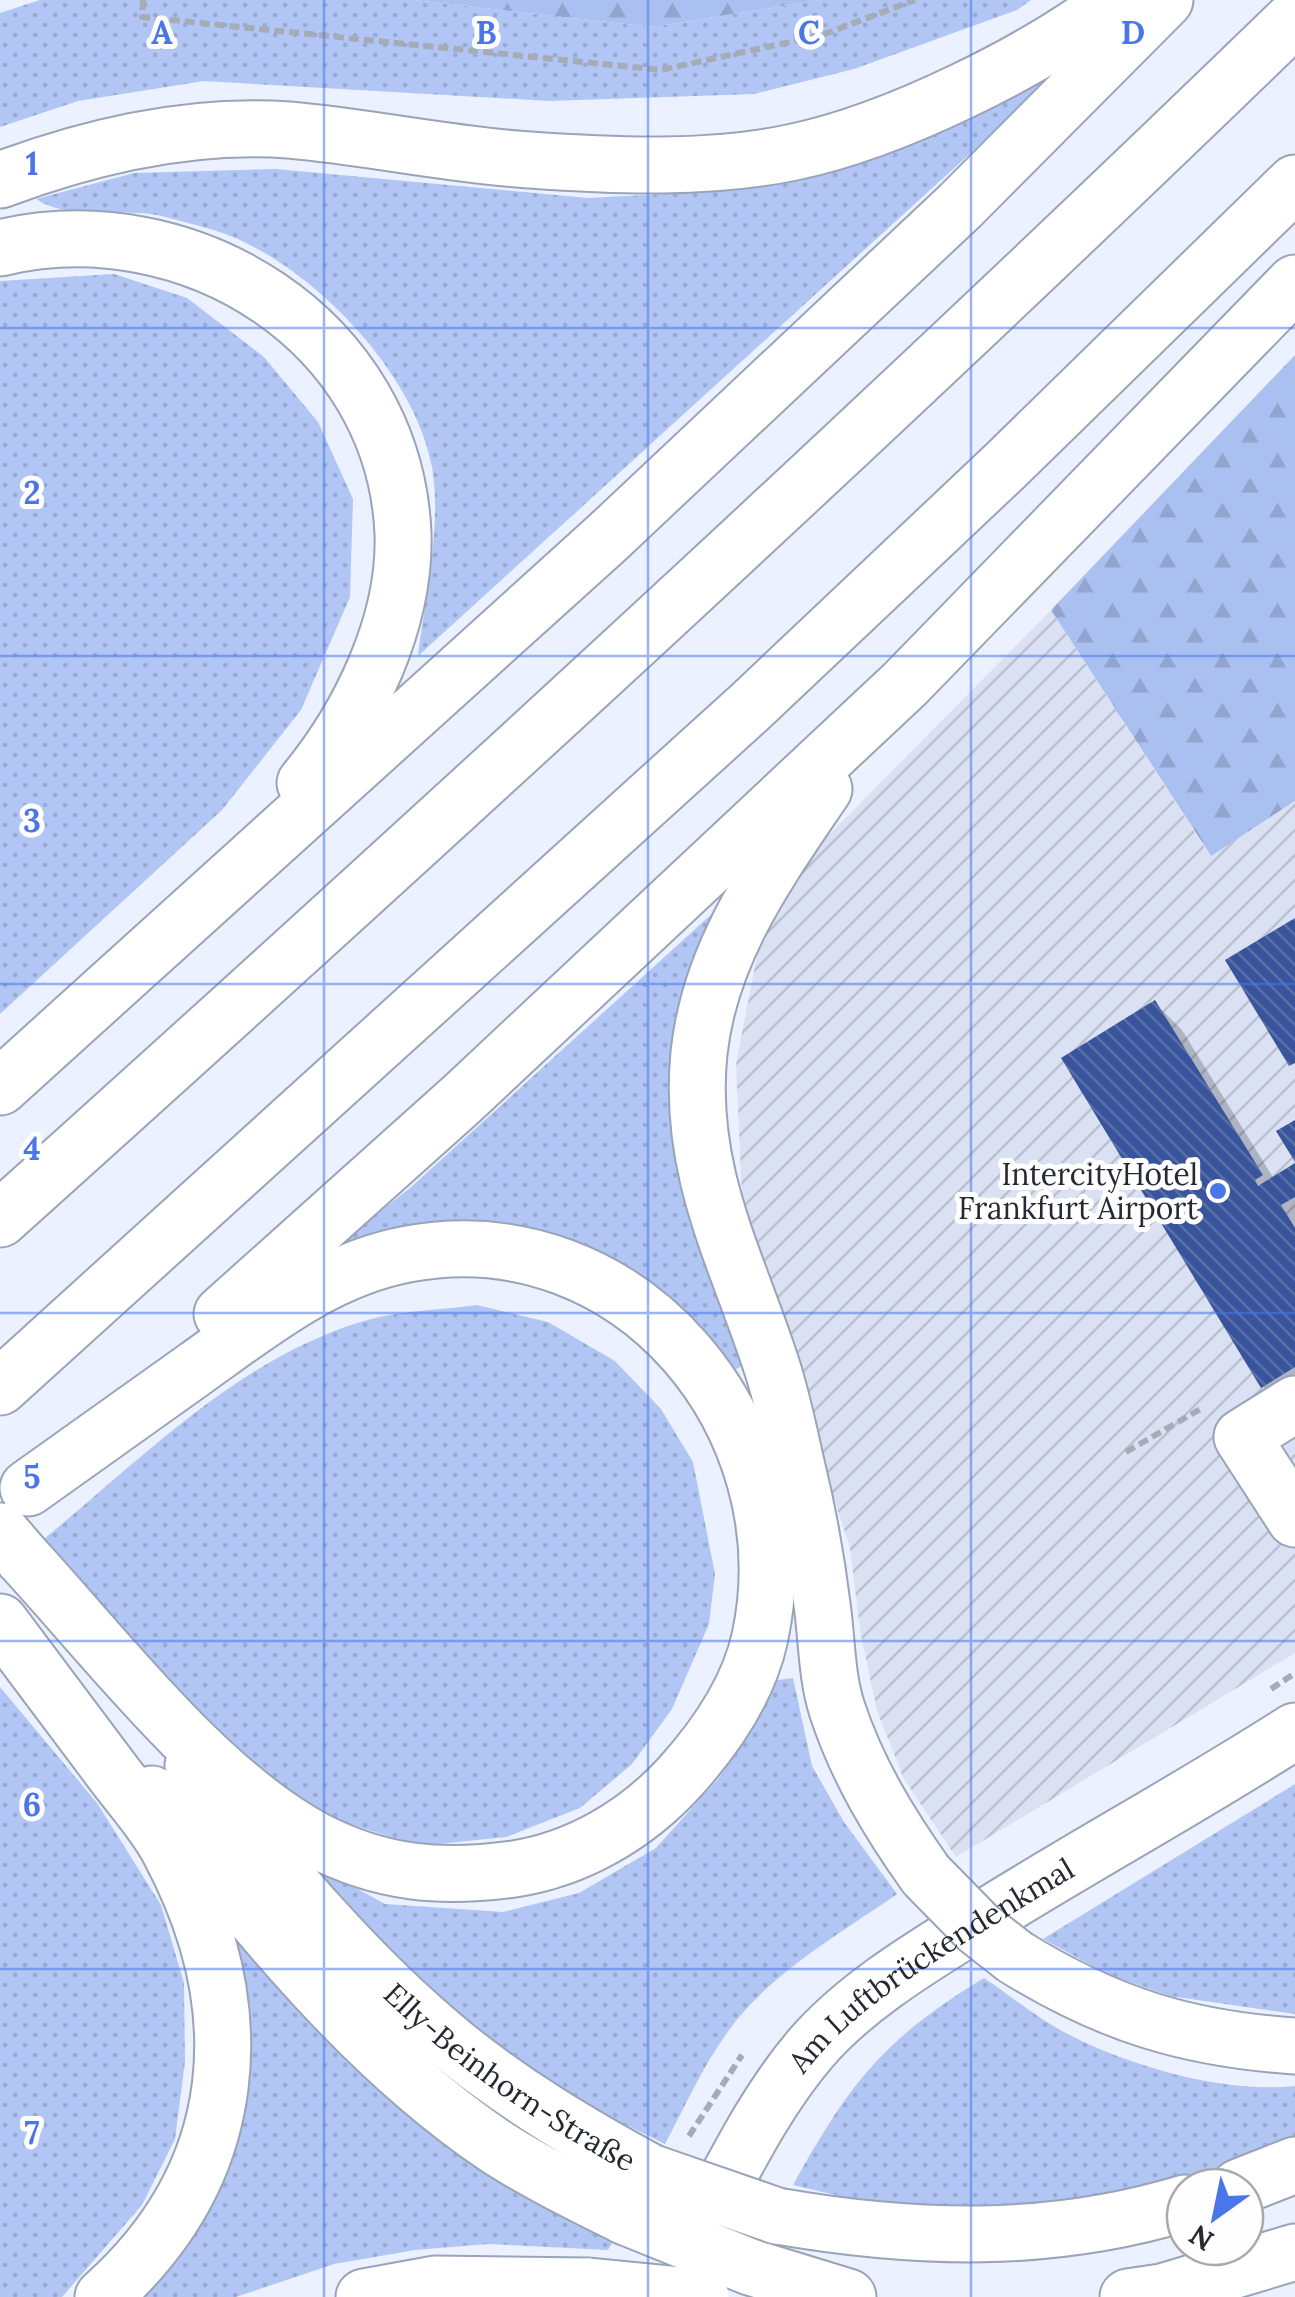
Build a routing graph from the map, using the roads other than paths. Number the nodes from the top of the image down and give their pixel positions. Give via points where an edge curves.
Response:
1 (1114, 0) edge
2 (1165, 0) edge
3 (1295, 18) edge
4 (0, 180) edge
5 (1295, 183) edge
6 (0, 248) edge
7 (1295, 283) edge
8 (904, 684) junction
9 (203, 906) junction
10 (0, 1087) edge
11 (0, 1219) edge
12 (0, 1387) edge
13 (1295, 1404) edge
14 (1295, 1519) edge
15 (13, 1522) edge
16 (0, 1620) edge
17 (1295, 1731) edge
18 (1295, 2046) edge
19 (1295, 2165) edge
20 (1265, 2177) edge
21 (638, 2194) junction
22 (1165, 2208) edge
23 (1295, 2252) edge
24 (104, 2297) edge
25 (364, 2297) edge
26 (663, 2297) edge
27 (700, 2297) edge
28 (848, 2297) edge
29 (1128, 2297) edge

1 - 4 main road via 934,103 796,152 632,164 528,160 286,130 233,130 143,139
2 - 9 main road via 960,206
3 - 11 main road via 956,346
5 - 12 main road via 751,706
6 - 9 main road via 100,238 176,252 235,274 292,313 326,348 356,386 389,456 400,504 402,563 381,649 338,740
7 - 8 main road
8 - 15 main road
8 - 18 main road, bridge via 840,765 732,934 707,1006 698,1082 712,1205 772,1368 797,1464 836,1704 889,1823 926,1875 1015,1957 1120,2014 1183,2032
9 - 10 main road
13 - 14 main road via 1230,1418
15 - 15 main road via 322,1283 408,1254 504,1254 559,1266 638,1306 682,1345 726,1409 752,1466 765,1539 761,1636 720,1727 662,1796 569,1855 446,1877 410,1874 347,1854 274,1813 185,1734
15 - 21 main road, Elly-Beinhorn-Straße via 267,1855 409,2006 496,2079 590,2140
16 - 21 main road, Elly-Beinhorn-Straße via 305,1978 379,2053 498,2147
16 - 24 main road via 167,1846 200,1920 222,1998 222,2094 202,2165 162,2230
17 - 26 main road, Am Luftbrückendenkmal via 1072,1863 859,2002 812,2047 775,2096
19 - 20 main road
21 - 22 main road, Elly-Beinhorn-Straße, bridge via 937,2236 1015,2236
21 - 28 main road, Elly-Beinhorn-Straße, bridge via 750,2267
23 - 29 main road
25 - 27 main road, bridge via 435,2284 589,2286

